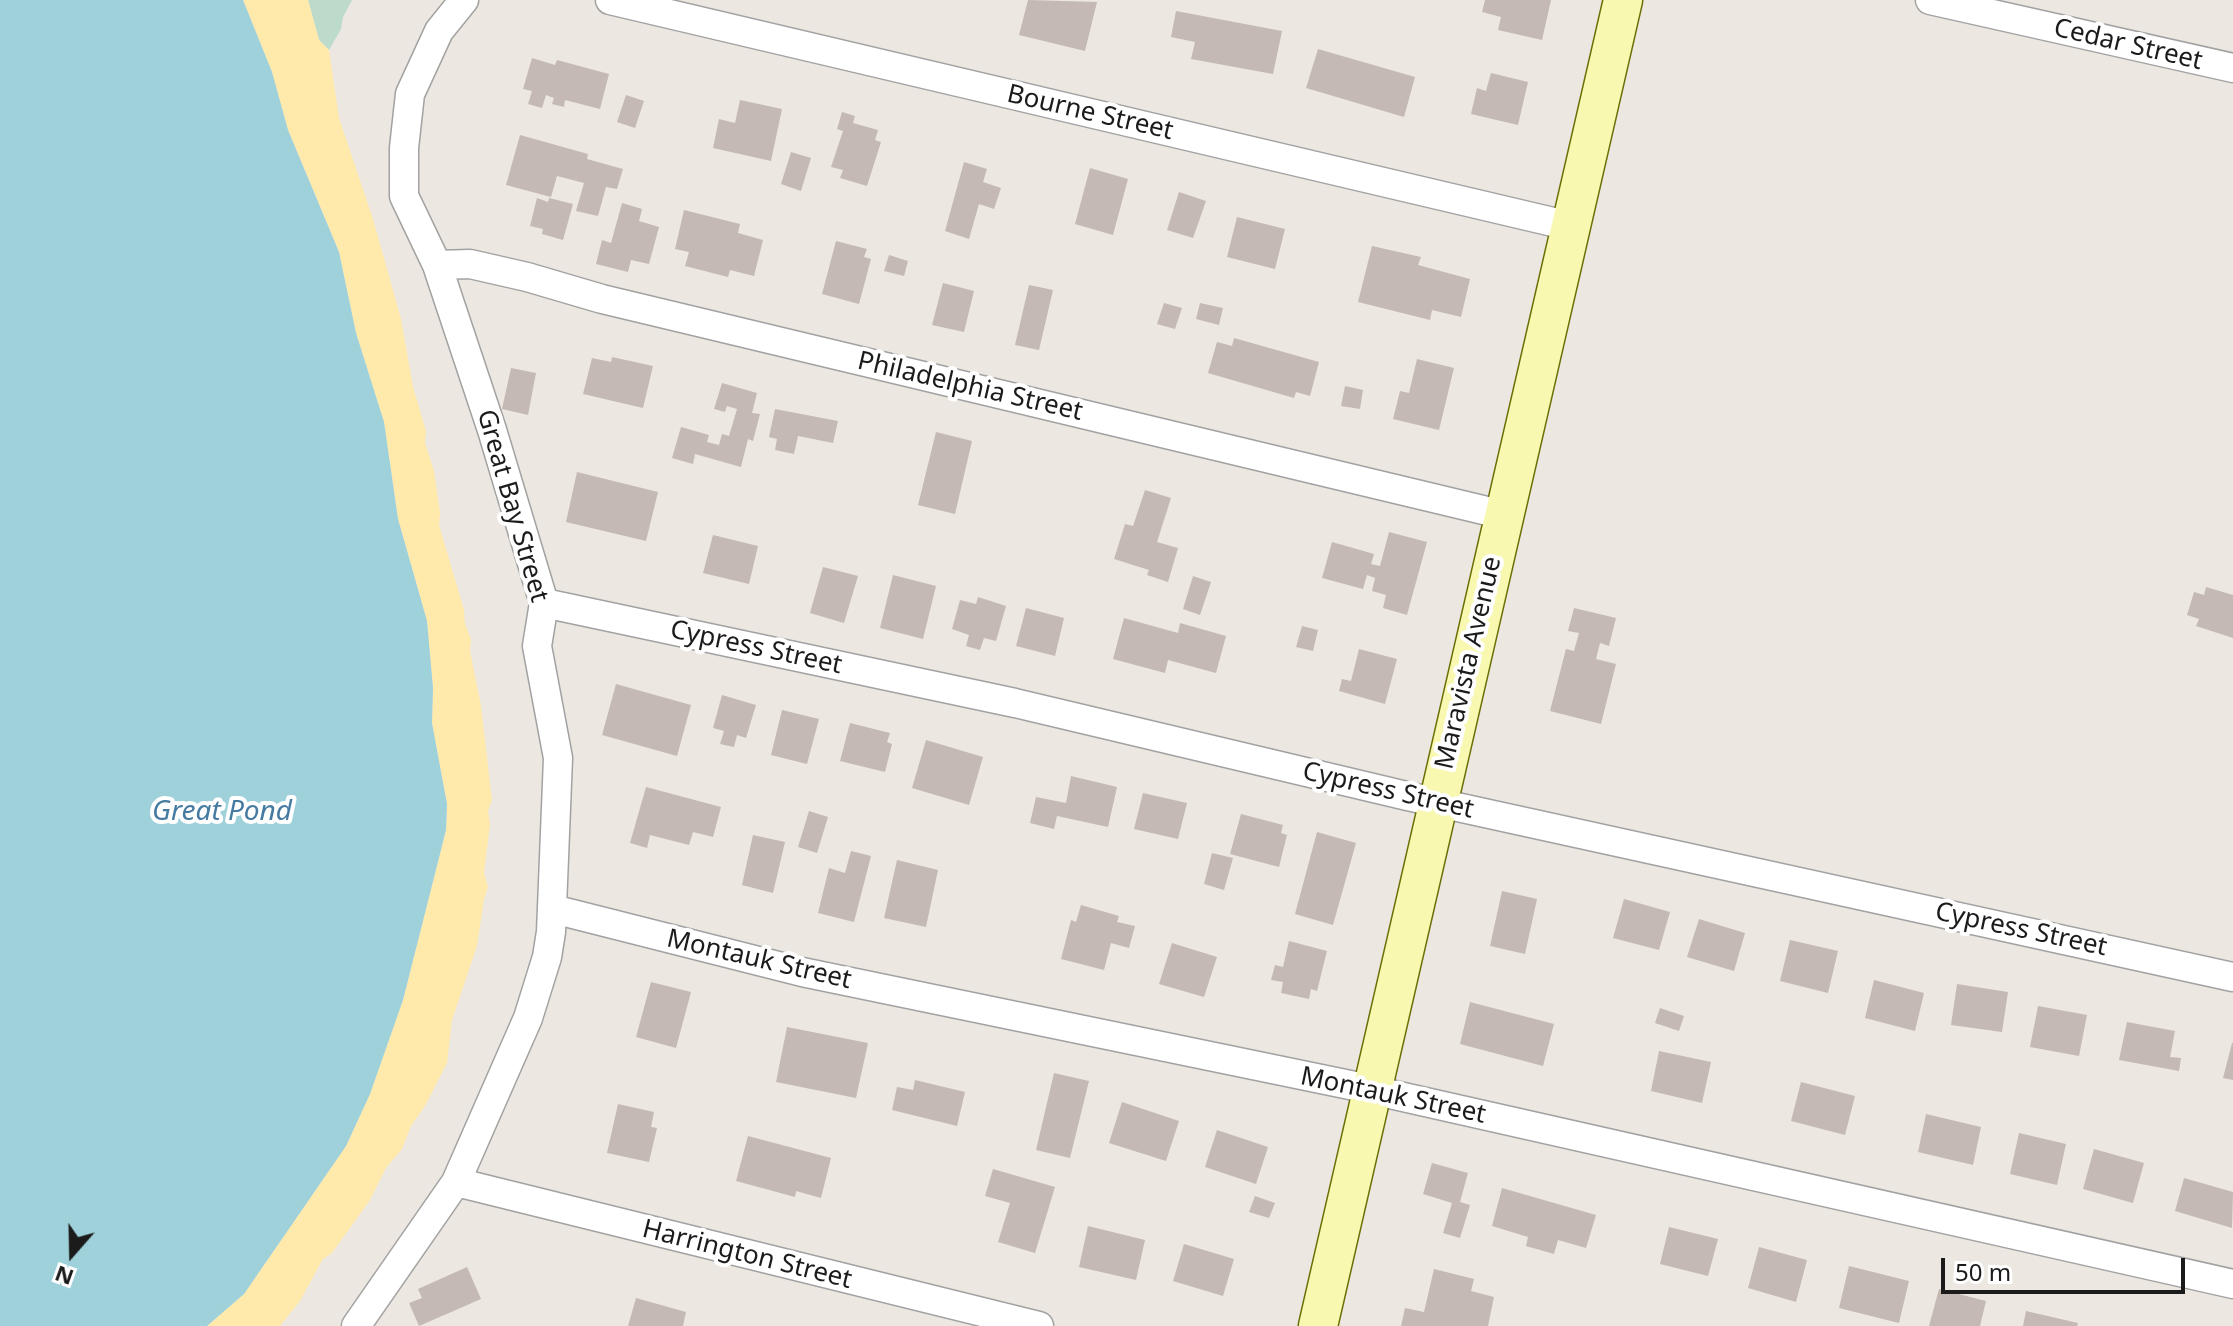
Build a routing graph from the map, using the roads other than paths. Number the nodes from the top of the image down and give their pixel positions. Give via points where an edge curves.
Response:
1 (464, 0) edge
2 (610, 0) edge
3 (1623, 0) edge
4 (1930, 0) edge
5 (2233, 68) edge
6 (1570, 226) junction
7 (437, 265) junction
8 (1504, 515) junction
9 (544, 603) junction
10 (1437, 802) junction
11 (553, 909) junction
12 (2233, 977) edge
13 (1371, 1090) junction
14 (456, 1182) junction
15 (2233, 1284) edge
16 (356, 1326) edge
17 (1039, 1326) edge
18 (1318, 1326) edge

1 - 7 street, Great Bay Street via 439,31 410,94 404,148 404,196
2 - 6 street, Bourne Street
3 - 6 main road, Maravista Avenue
4 - 5 street, Cedar Street
6 - 8 main road, Maravista Avenue
7 - 8 street, Philadelphia Street via 470,264 527,277
7 - 9 street, Great Bay Street
8 - 10 main road, Maravista Avenue
9 - 10 street, Cypress Street via 1015,703
9 - 11 street, Great Bay Street via 537,646 558,758
10 - 12 street, Cypress Street
10 - 13 main road, Maravista Avenue
11 - 13 street, Montauk Street via 802,972
11 - 14 street, Great Bay Street via 547,957 528,1018
13 - 15 street, Montauk Street
13 - 18 main road, Maravista Avenue
14 - 16 street, Great Bay Street
14 - 17 street, Harrington Street

